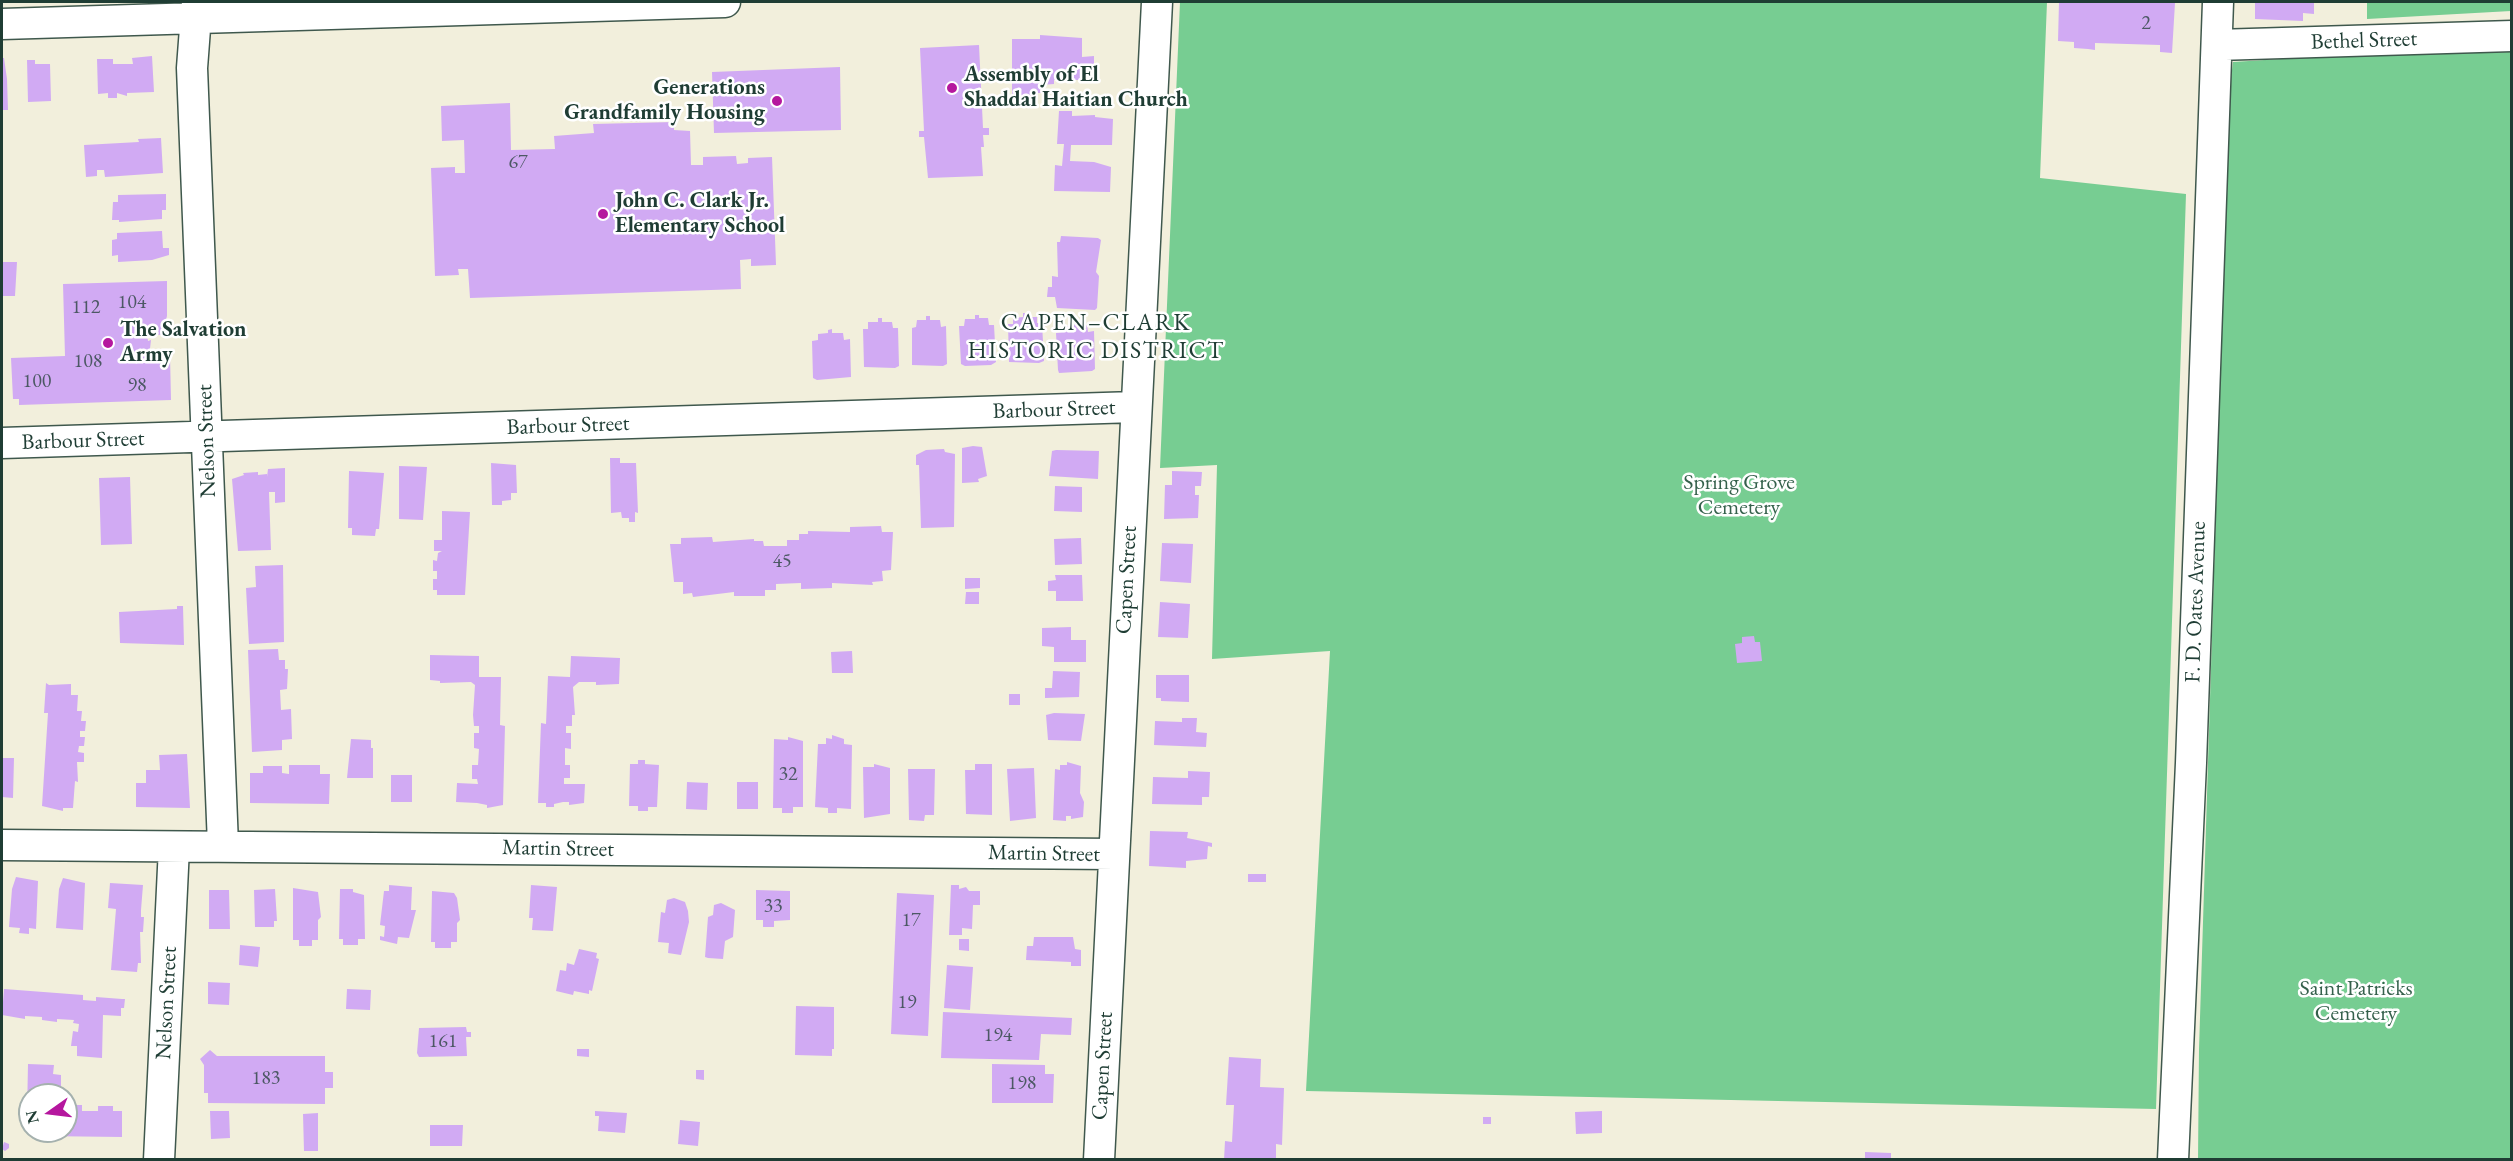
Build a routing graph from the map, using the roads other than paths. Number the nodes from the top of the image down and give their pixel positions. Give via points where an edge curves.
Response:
1 (724, 2) edge
2 (1157, 2) edge
3 (2218, 2) edge
4 (196, 9) edge
5 (2, 24) edge
6 (2511, 36) edge
7 (2217, 45) junction
8 (1135, 408) junction
9 (207, 437) junction
10 (2, 443) edge
11 (2, 845) edge
12 (222, 845) junction
13 (174, 848) junction
14 (1114, 854) junction
15 (159, 1160) edge
16 (1099, 1160) edge
17 (2173, 1160) edge

1 - 4 street
2 - 8 street, Capen Street
3 - 7 street, F. D. Oates Avenue
4 - 5 street
4 - 9 street, Nelson Street via 192,68
6 - 7 street, Bethel Street
7 - 17 street, F. D. Oates Avenue
8 - 9 street, Barbour Street
8 - 14 street, Capen Street
9 - 10 street, Barbour Street
9 - 12 street, Nelson Street
11 - 13 street, Martin Street
12 - 13 street, Martin Street
12 - 14 street, Martin Street
13 - 15 street, Nelson Street
14 - 16 street, Capen Street

